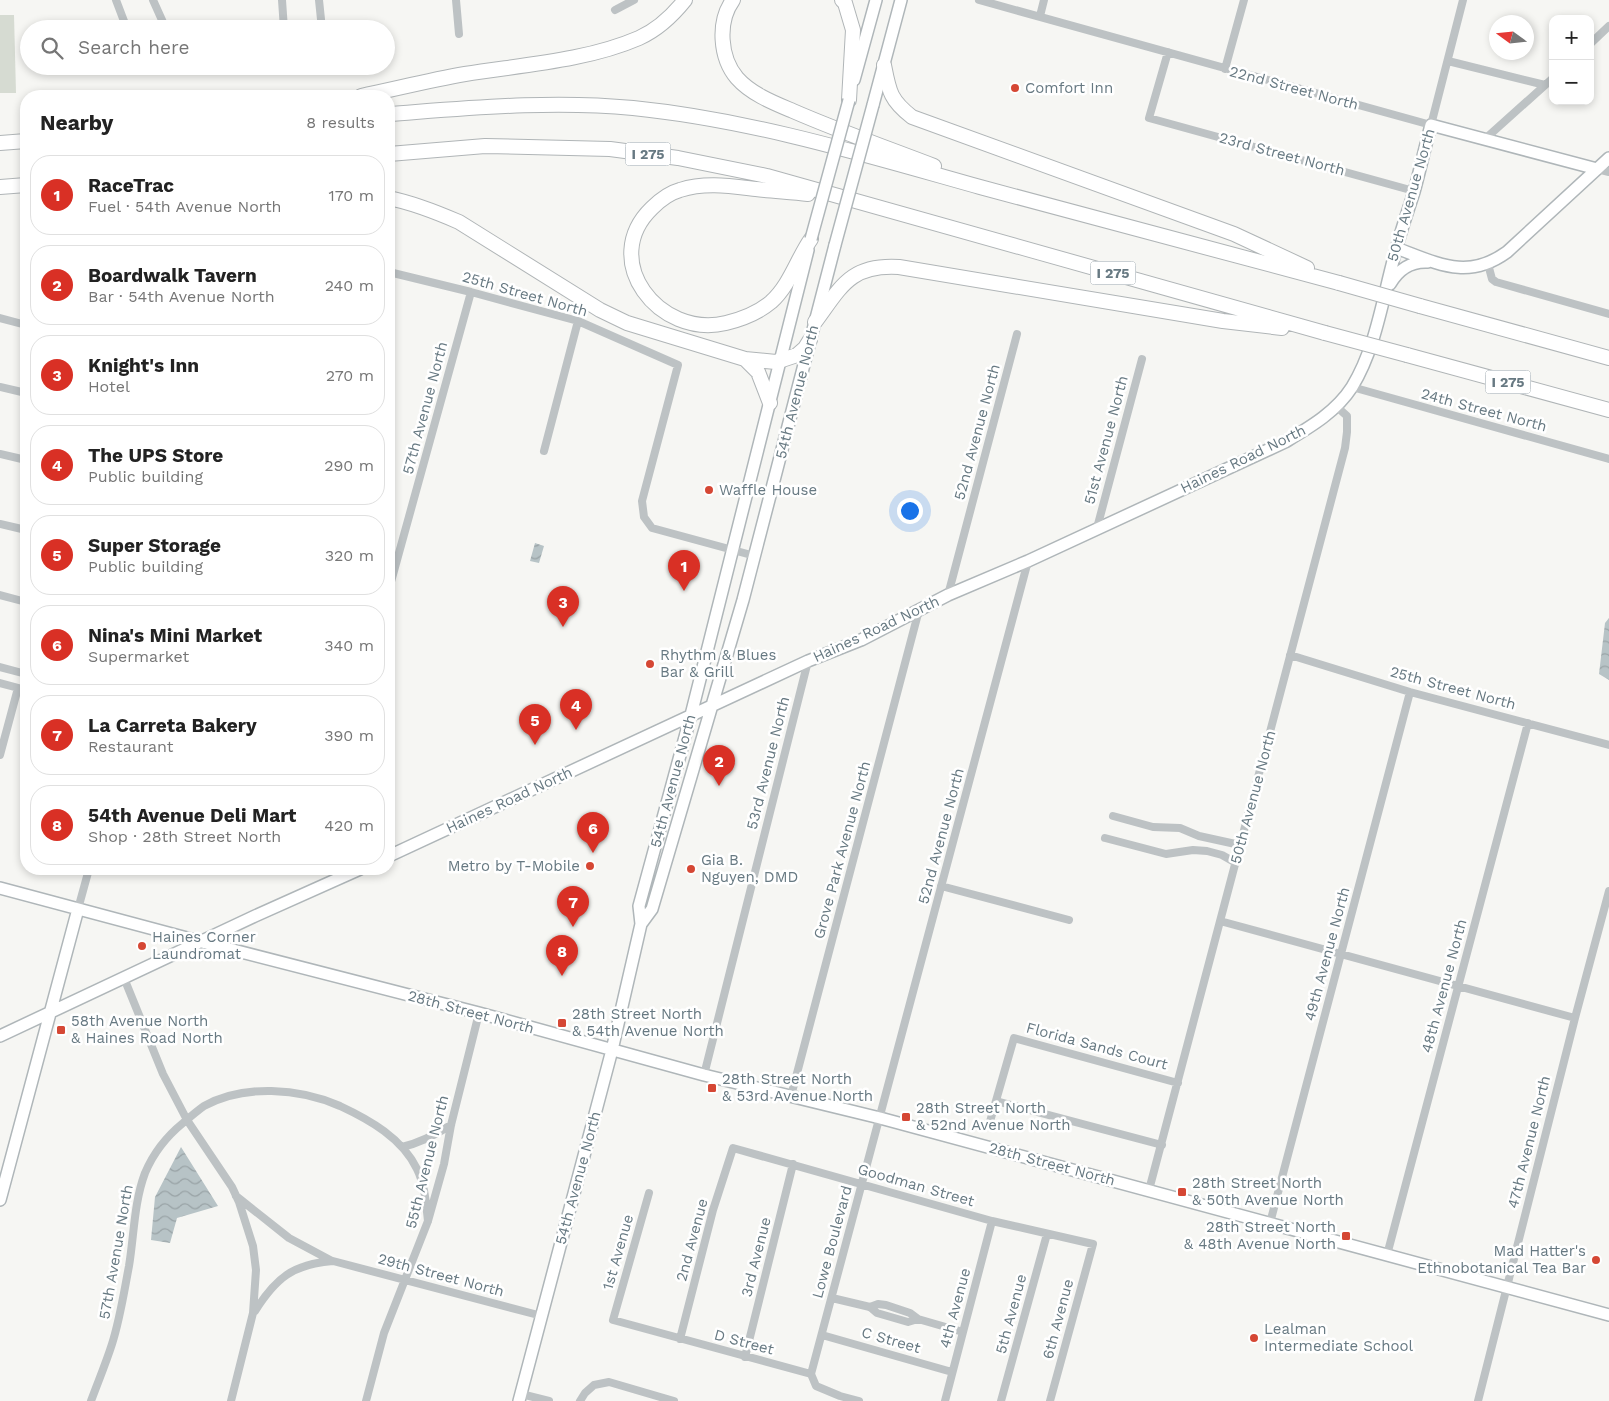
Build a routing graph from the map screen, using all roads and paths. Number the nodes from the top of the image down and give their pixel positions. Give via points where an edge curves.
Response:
1 (116, 0) edge
2 (153, 0) edge
3 (282, 0) edge
4 (319, 0) edge
5 (456, 0) edge
6 (634, 0) edge
7 (686, 0) edge
8 (733, 0) edge
9 (842, 0) edge
10 (876, 0) edge
11 (901, 0) edge
12 (979, 0) edge
13 (1044, 0) edge
14 (1244, 0) edge
15 (1464, 0) edge
16 (615, 10) dead end
17 (1040, 16) junction
18 (124, 20) edge
19 (162, 20) edge
20 (283, 20) edge
21 (321, 20) edge
22 (1609, 26) edge
23 (459, 34) dead end
24 (1594, 40) edge
25 (1168, 52) junction
26 (1448, 61) junction
27 (884, 65) junction
28 (1224, 69) junction
29 (1549, 82) edge
30 (1545, 85) junction
31 (389, 90) edge
32 (849, 100) junction
33 (395, 114) edge
34 (1431, 125) junction
35 (1485, 139) junction
36 (20, 141) edge
37 (0, 143) edge
38 (395, 154) edge
39 (1609, 158) edge
40 (1597, 168) junction
41 (1609, 172) edge
42 (20, 185) edge
43 (0, 187) edge
44 (1414, 191) junction
45 (1017, 197) junction
46 (395, 200) edge
47 (901, 213) junction
48 (811, 239) junction
49 (1396, 248) junction
50 (1435, 262) junction
51 (1488, 264) junction
52 (395, 273) edge
53 (1339, 283) junction
54 (471, 292) junction
55 (1384, 294) junction
56 (1609, 314) edge
57 (0, 318) edge
58 (578, 321) junction
59 (815, 322) junction
60 (20, 323) edge
61 (1325, 333) junction
62 (1017, 334) dead end
63 (810, 340) junction
64 (1609, 358) edge
65 (745, 359) junction
66 (1142, 360) dead end
67 (781, 361) junction
68 (0, 387) edge
69 (1352, 387) junction
70 (20, 392) edge
71 (770, 403) junction
72 (1336, 407) junction
73 (1609, 410) edge
74 (544, 451) dead end
75 (0, 454) edge
76 (20, 459) edge
77 (1609, 459) edge
78 (0, 524) edge
79 (1097, 528) junction
80 (20, 529) edge
81 (733, 550) junction
82 (755, 556) junction
83 (1028, 561) junction
84 (395, 568) edge
85 (0, 595) edge
86 (948, 595) junction
87 (20, 600) edge
88 (919, 610) junction
89 (1290, 655) junction
90 (808, 661) junction
91 (0, 667) edge
92 (20, 672) edge
93 (0, 683) edge
94 (18, 688) joint
95 (1410, 692) junction
96 (713, 706) junction
97 (691, 714) junction
98 (1528, 724) junction
99 (1609, 745) edge
100 (0, 755) edge
101 (1113, 816) dead end
102 (1104, 838) dead end
103 (1240, 845) junction
104 (395, 853) edge
105 (1236, 863) junction
106 (87, 875) edge
107 (347, 875) edge
108 (941, 886) junction
109 (0, 888) edge
110 (1609, 891) edge
111 (78, 909) junction
112 (1069, 920) dead end
113 (1220, 921) junction
114 (641, 924) junction
115 (202, 942) junction
116 (1341, 953) junction
117 (124, 978) junction
118 (1458, 986) junction
119 (52, 1011) junction
120 (479, 1013) junction
121 (1575, 1018) junction
122 (0, 1036) edge
123 (612, 1050) junction
124 (704, 1075) junction
125 (1178, 1083) junction
126 (791, 1096) junction
127 (996, 1101) junction
128 (880, 1118) junction
129 (187, 1120) junction
130 (451, 1125) junction
131 (989, 1125) dead end
132 (1162, 1146) junction
133 (402, 1147) junction
134 (733, 1148) joint
135 (793, 1164) junction
136 (862, 1184) junction
137 (1149, 1190) junction
138 (649, 1192) dead end
139 (236, 1196) junction
140 (0, 1200) edge
141 (428, 1221) junction
142 (992, 1221) junction
143 (1270, 1223) junction
144 (1047, 1234) junction
145 (1093, 1244) joint
146 (1387, 1255) junction
147 (334, 1261) junction
148 (406, 1280) junction
149 (1507, 1287) junction
150 (832, 1298) junction
151 (254, 1313) junction
152 (1609, 1315) edge
153 (542, 1316) junction
154 (613, 1320) joint
155 (962, 1332) junction
156 (822, 1335) junction
157 (680, 1339) junction
158 (745, 1357) junction
159 (952, 1372) junction
160 (811, 1374) junction
161 (520, 1398) edge
162 (840, 1399) edge
163 (91, 1401) edge
164 (231, 1401) edge
165 (366, 1401) edge
166 (549, 1401) edge
167 (580, 1401) edge
168 (674, 1401) edge
169 (859, 1401) edge
170 (945, 1401) edge
171 (1001, 1401) edge
172 (1050, 1401) edge
173 (1478, 1401) edge

1 - 18 street
2 - 19 street
3 - 20 street
4 - 21 street
5 - 23 street
6 - 16 street
7 - 31 highway via 652,30 620,45 536,64 464,74
8 - 45 highway via 724,22 723,46 729,65 748,88 774,104
9 - 32 highway via 853,30
10 - 32 street, 54th Avenue North
11 - 27 street, 54th Avenue North
12 - 17 street, 22nd Street North
13 - 17 street
14 - 28 street
15 - 26 street, 50th Avenue North
17 - 25 street, 22nd Street North
22 - 24 street
25 - 28 street, 22nd Street North
25 - 44 street, 23rd Street North via 1149,118
26 - 30 street
26 - 34 street, 50th Avenue North
27 - 53 highway via 888,91 899,107 912,117 1234,234
27 - 59 street, 54th Avenue North, bridge
28 - 34 street, 22nd Street North
29 - 30 street
30 - 35 street
32 - 48 street, 54th Avenue North, bridge
33 - 45 highway via 554,104 634,108 767,130
34 - 35 street, 22nd Street North
34 - 44 street, 50th Avenue North
35 - 40 street, 22nd Street North
36 - 37 highway
38 - 47 highway, I 275 via 485,146 610,149 678,158 767,176
39 - 40 street
40 - 41 street, 22nd Street North
40 - 51 street via 1507,252
42 - 43 highway
44 - 49 street, 50th Avenue North
45 - 53 highway
46 - 65 highway via 459,222 627,324
47 - 48 highway via 802,193 697,186 667,195 648,212 636,234 632,249 633,265 637,281 658,308 693,324 716,325 737,320 771,302
47 - 61 highway, I 275
48 - 67 street, 54th Avenue North
49 - 50 street
49 - 55 street, 50th Avenue North
50 - 51 street via 1455,268
50 - 55 street via 1409,265 1393,279
51 - 56 street via 1489,273 1496,282
52 - 54 street, 25th Street North
53 - 64 highway, bridge
54 - 58 street, 25th Street North
54 - 84 street, 57th Avenue North
55 - 69 street, 50th Avenue North via 1377,326
57 - 60 street
58 - 74 street
58 - 81 street, 25th Street North via 678,365 642,501 644,517 652,528
59 - 61 highway via 850,278 859,272 883,266 1222,321
59 - 63 street, 54th Avenue North
61 - 73 highway, I 275, bridge
62 - 86 street, 52nd Avenue North
63 - 67 highway via 797,355
63 - 82 street, 54th Avenue North
65 - 67 highway
65 - 71 highway via 758,372
66 - 79 street, 51st Avenue North
67 - 71 street, 54th Avenue North
68 - 70 street
69 - 72 street, Haines Road North
69 - 77 street, 24th Street North
71 - 81 street, 54th Avenue North
72 - 79 street, Haines Road North via 1285,442
72 - 89 street, 50th Avenue North via 1347,416 1345,448
75 - 76 street
78 - 80 street
79 - 83 street, Haines Road North
81 - 82 street
81 - 97 street, 54th Avenue North
82 - 96 street, 54th Avenue North
83 - 86 street, Haines Road North
83 - 108 street, 52nd Avenue North
85 - 87 street
86 - 88 street, Haines Road North
88 - 90 street, Haines Road North via 861,640
88 - 126 street, Grove Park Avenue North
89 - 95 street, 25th Street North
89 - 103 street, 50th Avenue North
90 - 96 street, Haines Road North
90 - 124 street, 53rd Avenue North
91 - 92 street
93 - 94 street
94 - 100 street
95 - 98 street, 25th Street North
95 - 116 street, 49th Avenue North
96 - 97 street, Haines Road North
96 - 114 street, 54th Avenue North via 652,909
97 - 104 street, Haines Road North
97 - 114 street, 54th Avenue North via 639,906
98 - 99 street, 25th Street North
98 - 118 street, 48th Avenue North
101 - 103 street via 1153,827 1180,828 1199,836
102 - 105 street via 1166,854 1207,851
103 - 105 street, 50th Avenue North
105 - 113 street, 50th Avenue North
106 - 111 street
107 - 115 street
108 - 112 street
108 - 128 street, 52nd Avenue North
109 - 111 street, 28th Street North
110 - 121 street, 47th Avenue North
111 - 115 street, 28th Street North
111 - 119 street
113 - 116 street
113 - 125 street, 50th Avenue North
114 - 123 street, 54th Avenue North
115 - 117 street
115 - 120 street, 28th Street North
116 - 118 street
116 - 143 street, 49th Avenue North
117 - 119 street
117 - 129 street via 163,1074
118 - 121 street
118 - 146 street, 48th Avenue North
119 - 122 street
119 - 140 street
120 - 123 street, 28th Street North
120 - 130 street, 55th Avenue North
121 - 149 street, 47th Avenue North
123 - 124 street, 28th Street North
123 - 153 street, 54th Avenue North
124 - 126 street, 28th Street North
125 - 127 street, Florida Sands Court via 1014,1038
125 - 132 street, 50th Avenue North
126 - 128 street, 28th Street North
127 - 131 street, Florida Sands Court
127 - 132 street
128 - 136 street, Lowe Boulevard
128 - 137 street, 28th Street North
129 - 133 street, 57th Avenue North via 204,1106 228,1096 274,1091 309,1095 362,1116 385,1130
129 - 139 street
129 - 163 street, 57th Avenue North via 171,1132 145,1173 122,1305
130 - 133 street via 432,1137
130 - 141 street, 55th Avenue North
132 - 137 street, 50th Avenue North
133 - 141 street, 57th Avenue North via 417,1169 424,1190
134 - 135 street, Goodman Street
134 - 157 street, 2nd Avenue via 713,1210
135 - 136 street, Goodman Street
135 - 158 street, 3rd Avenue
136 - 142 street, Goodman Street
136 - 150 street, Lowe Boulevard
137 - 143 street, 28th Street North
138 - 154 street, 1st Avenue
139 - 147 street, 29th Street North via 289,1238
139 - 151 street via 253,1246 256,1270
141 - 148 street, 55th Avenue North
142 - 144 street, Goodman Street
142 - 155 street, 4th Avenue
143 - 146 street, 28th Street North
144 - 145 street, Goodman Street
144 - 171 street, 5th Avenue
145 - 172 street, 6th Avenue
146 - 149 street, 28th Street North
147 - 148 street, 29th Street North
147 - 151 street, 29th Street North via 318,1262 290,1271 277,1281
148 - 153 street, 29th Street North
148 - 165 street, 55th Avenue North via 384,1334
149 - 152 street, 28th Street North
149 - 173 street, 47th Avenue North
150 - 155 street via 870,1308 886,1305
150 - 156 street, Lowe Boulevard
151 - 164 street
153 - 161 street, 54th Avenue North
154 - 157 street, D Street
155 - 159 street, 4th Avenue
156 - 159 street, C Street
156 - 160 street, Lowe Boulevard
157 - 158 street, D Street
158 - 160 street, D Street
159 - 170 street, 4th Avenue
160 - 162 street via 816,1386
161 - 166 street
162 - 169 street
167 - 168 street via 594,1385 609,1382

